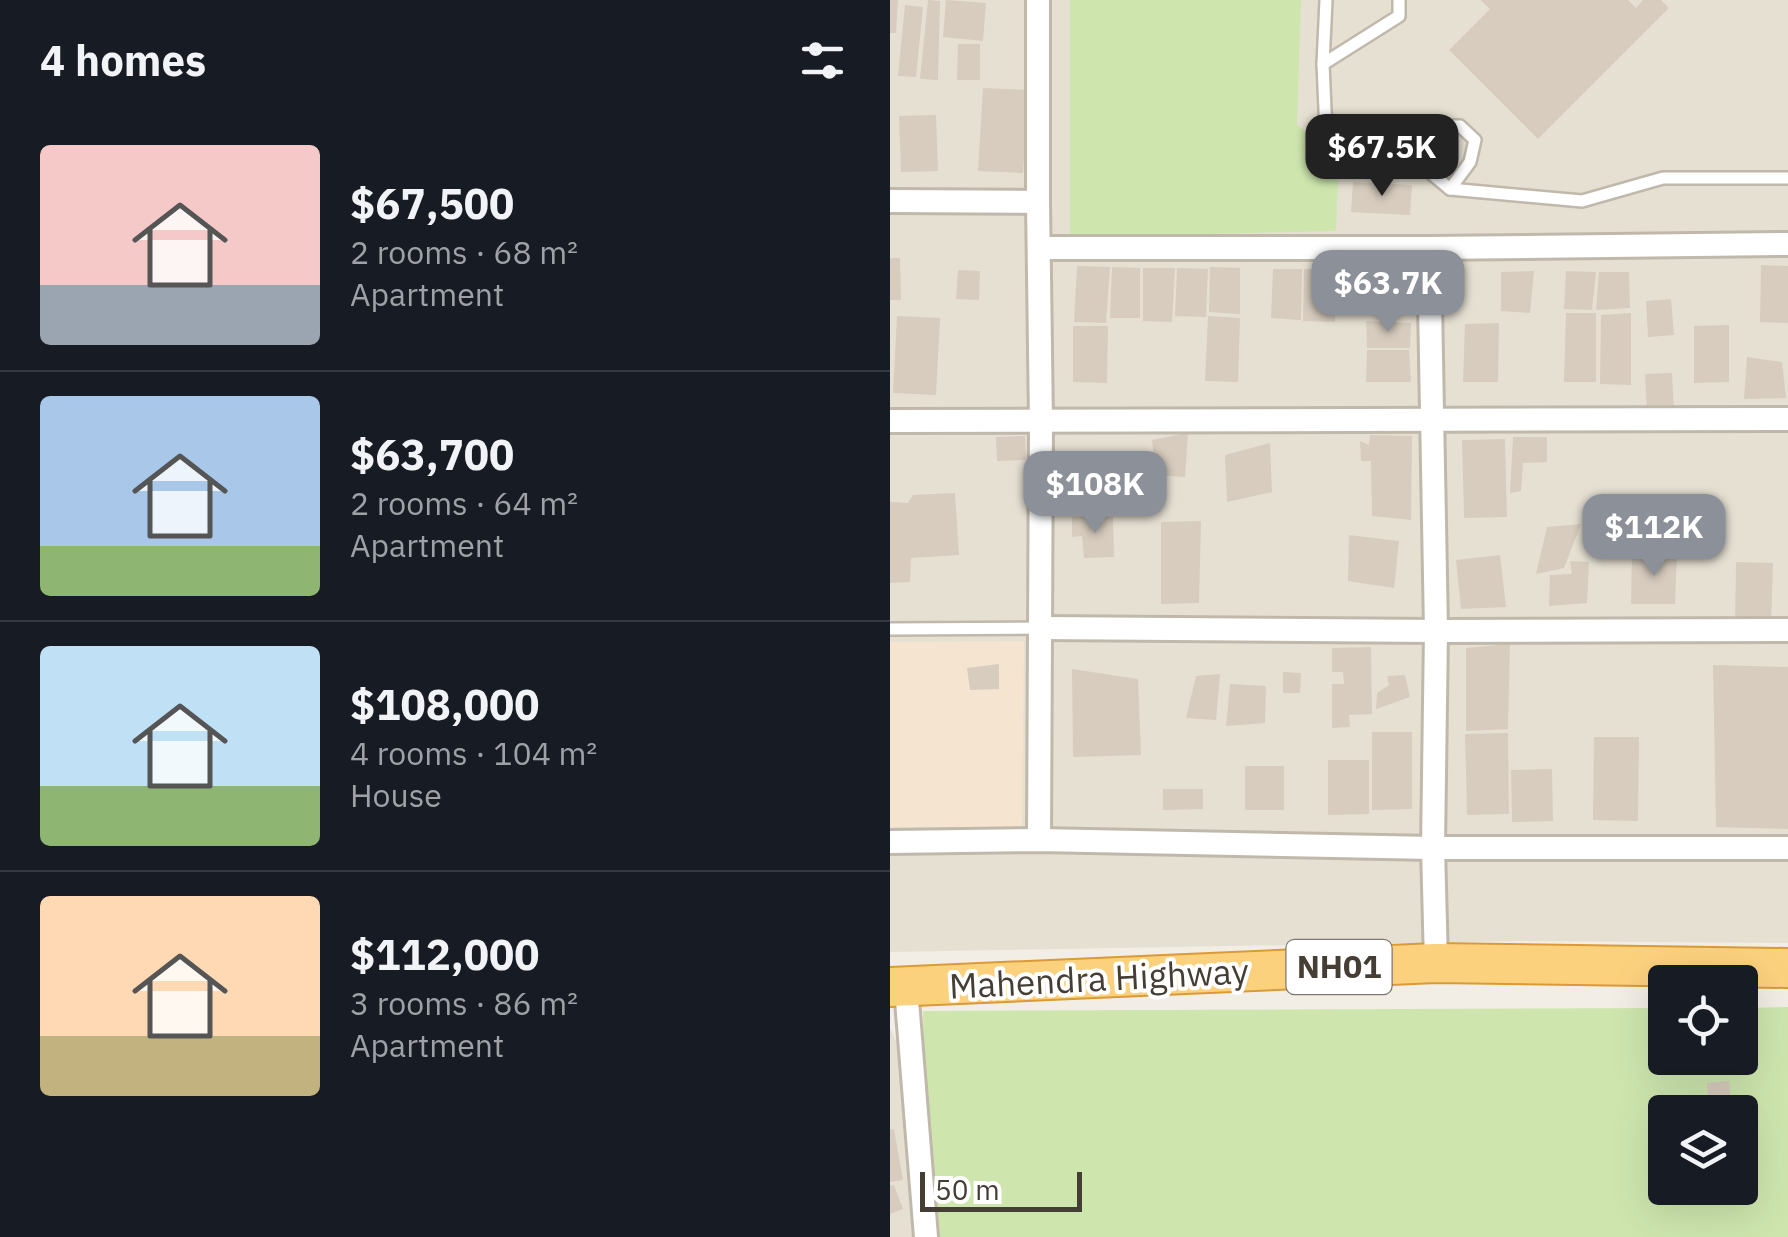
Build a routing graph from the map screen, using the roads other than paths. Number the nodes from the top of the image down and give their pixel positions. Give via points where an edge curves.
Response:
1 (1038, 0) edge
2 (1326, 0) edge
3 (1399, 0) edge
4 (1323, 64) junction
5 (1409, 155) junction
6 (1788, 178) edge
7 (1450, 189) junction
8 (890, 201) edge
9 (1038, 202) junction
10 (1788, 244) edge
11 (1039, 248) junction
12 (1428, 248) junction
13 (1431, 420) junction
14 (1788, 420) edge
15 (890, 421) edge
16 (1042, 422) junction
17 (1041, 628) junction
18 (890, 629) edge
19 (1788, 630) edge
20 (1436, 631) junction
21 (1039, 840) junction
22 (890, 842) edge
23 (1433, 848) junction
24 (1788, 848) edge
25 (1436, 963) junction
26 (1788, 968) edge
27 (898, 988) edge
28 (926, 1237) edge

1 - 9 street
2 - 4 lane
3 - 4 lane via 1399,16
4 - 5 lane via 1326,132 1343,152
5 - 7 lane
5 - 7 lane via 1437,126 1460,126 1474,140 1470,162
6 - 7 lane via 1663,178 1582,201
8 - 9 street
9 - 11 street
10 - 12 street
11 - 12 street
11 - 16 street
12 - 13 street
13 - 14 street
13 - 16 street
13 - 20 street
15 - 16 street
16 - 17 street
17 - 18 lane
17 - 20 street
17 - 21 street
19 - 20 street
20 - 23 street
21 - 22 street
21 - 23 street
23 - 24 street
23 - 25 street
25 - 26 highway, Mahendra Highway / NH01
25 - 27 highway, Mahendra Highway / NH01
27 - 28 street

